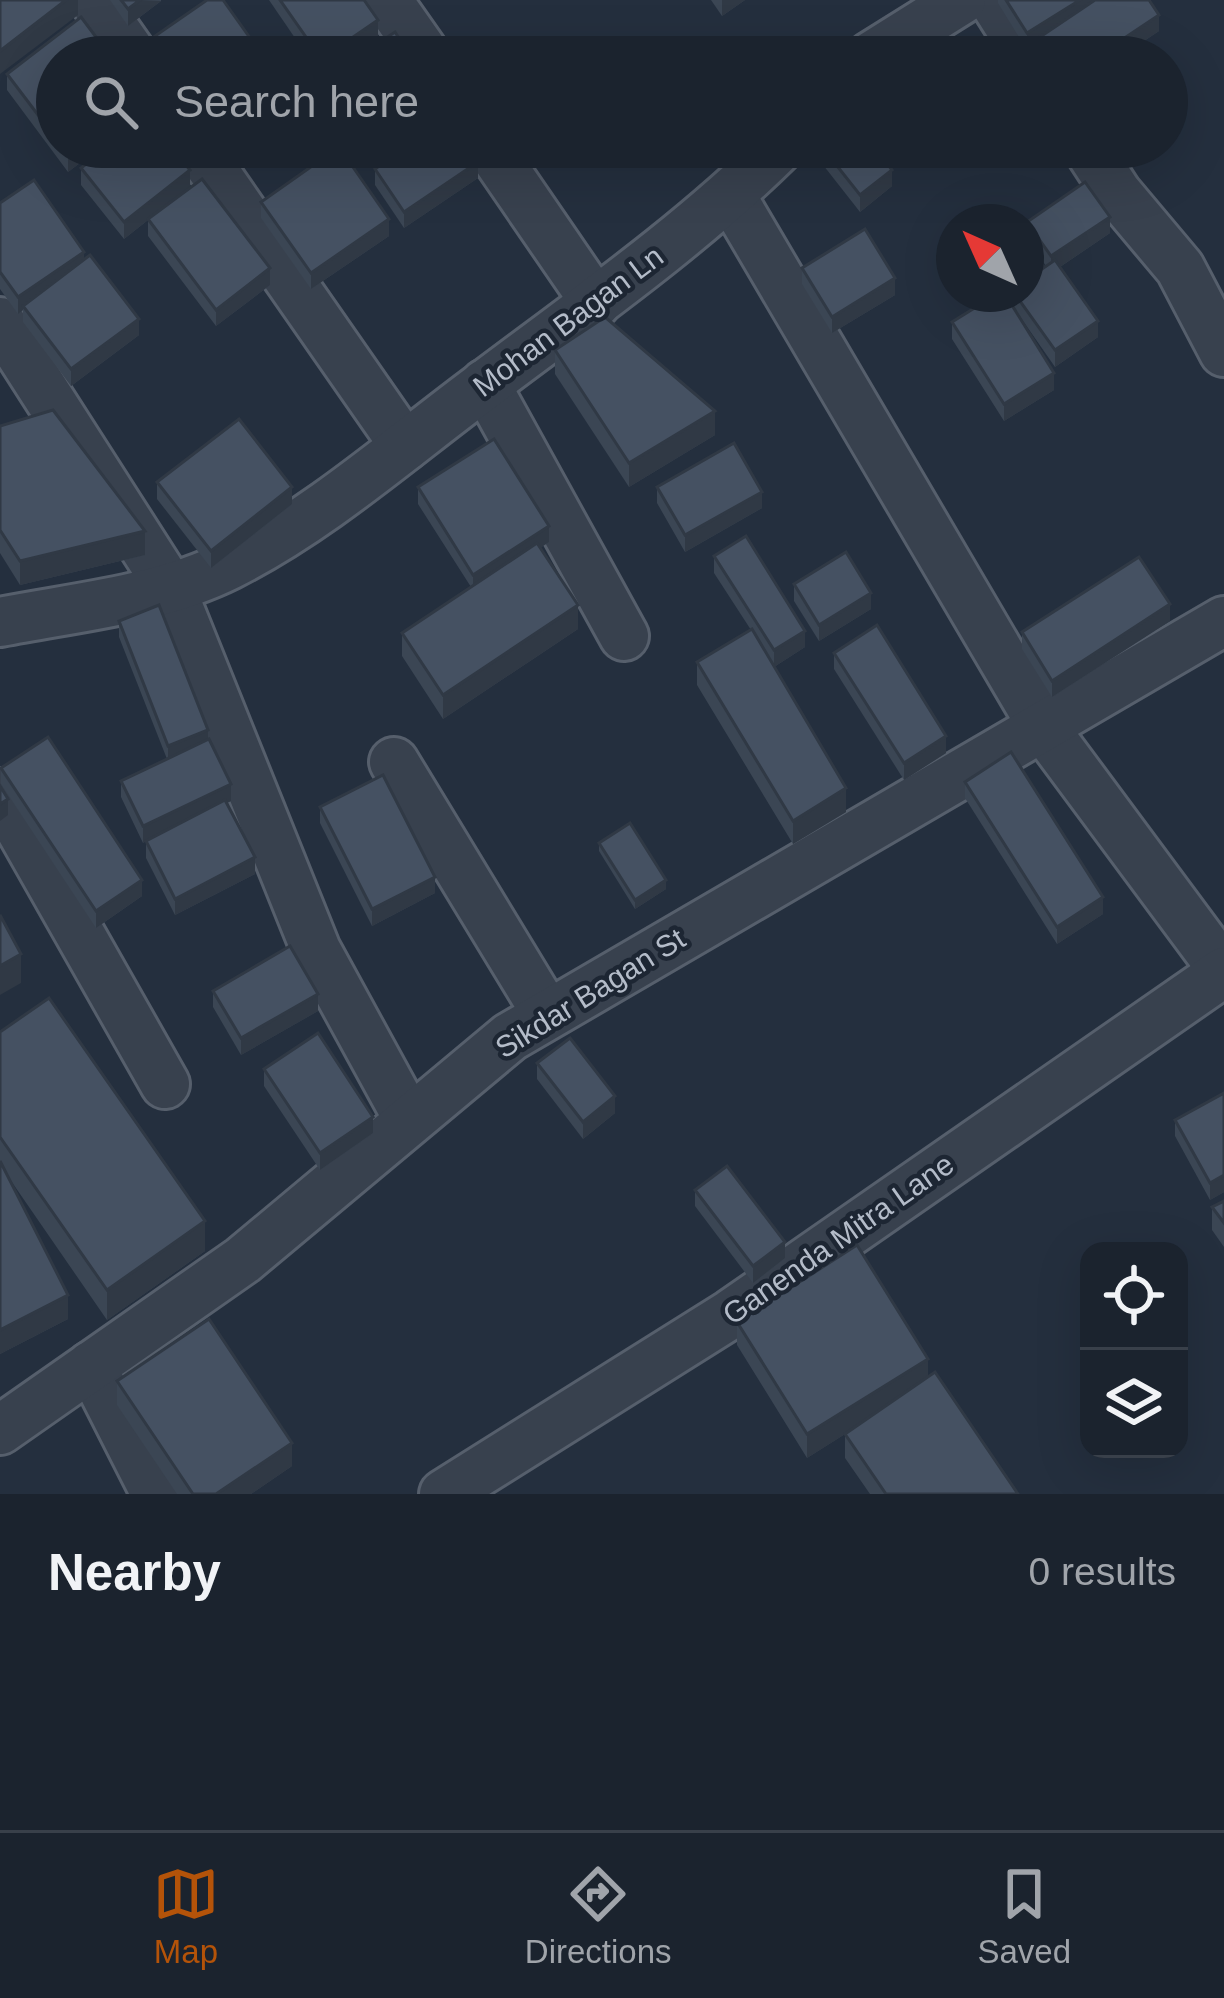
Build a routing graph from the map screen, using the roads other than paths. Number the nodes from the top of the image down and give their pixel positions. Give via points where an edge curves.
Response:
1 (94, 0) edge
2 (961, 0) edge
3 (992, 0) edge
4 (391, 1) edge
5 (119, 36) edge
6 (414, 36) edge
7 (904, 36) edge
8 (1015, 36) edge
9 (211, 168) edge
10 (503, 168) edge
11 (759, 168) edge
12 (1101, 168) edge
13 (730, 196) junction
14 (596, 303) junction
15 (0, 322) edge
16 (1224, 352) edge
17 (485, 384) junction
18 (405, 446) junction
19 (171, 589) junction
20 (1224, 621) edge
21 (0, 622) edge
22 (624, 636) dead end
23 (1043, 727) junction
24 (394, 762) dead end
25 (0, 793) edge
26 (1224, 972) edge
27 (547, 1014) junction
28 (165, 1084) dead end
29 (409, 1120) junction
30 (91, 1366) junction
31 (0, 1430) edge
32 (156, 1494) edge
33 (444, 1494) edge

1 - 5 street
2 - 7 street
3 - 8 street
4 - 6 street
9 - 18 street
10 - 14 street
11 - 13 street, Mohan Bagan Ln
12 - 16 street via 1180,268
13 - 14 street, Mohan Bagan Ln
13 - 23 street
14 - 17 street, Mohan Bagan Ln
15 - 19 street
17 - 18 street, Mohan Bagan Ln
17 - 22 street
18 - 19 street, Mohan Bagan Ln via 291,529
19 - 21 street, Mohan Bagan Ln
19 - 29 street via 316,950
20 - 23 street, Sikdar Bagan St
23 - 26 street
23 - 27 street, Sikdar Bagan St
24 - 27 street
25 - 28 street
26 - 33 street, Ganenda Mitra Lane via 731,1314
27 - 29 street, Sikdar Bagan St
29 - 30 street, Sikdar Bagan St via 243,1259
30 - 31 street, Sikdar Bagan St
30 - 32 street

